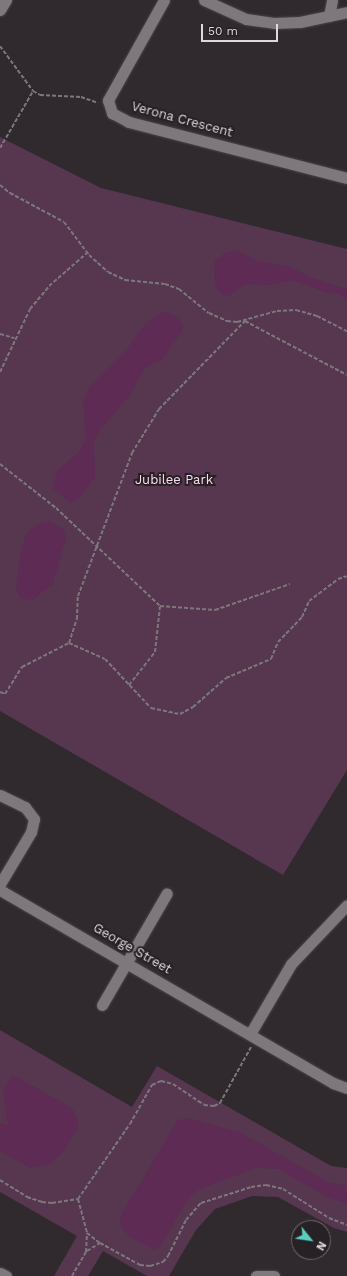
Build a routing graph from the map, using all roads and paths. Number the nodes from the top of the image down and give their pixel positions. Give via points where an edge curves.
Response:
1 (6, 0) edge
2 (164, 0) edge
3 (204, 0) edge
4 (332, 0) edge
5 (0, 10) edge
6 (347, 12) edge
7 (330, 16) junction
8 (0, 46) edge
9 (33, 91) junction
10 (108, 107) junction
11 (0, 148) edge
12 (347, 178) edge
13 (0, 185) edge
14 (87, 253) junction
15 (245, 321) junction
16 (347, 332) edge
17 (0, 334) edge
18 (14, 338) junction
19 (0, 372) edge
20 (347, 375) edge
21 (0, 464) edge
22 (97, 547) junction
23 (347, 576) edge
24 (290, 584) dead end
25 (160, 606) junction
26 (69, 642) junction
27 (129, 685) junction
28 (0, 692) edge
29 (0, 795) edge
30 (0, 884) edge
31 (0, 890) edge
32 (167, 892) dead end
33 (347, 905) edge
34 (343, 918) edge
35 (127, 962) junction
36 (102, 1005) dead end
37 (251, 1039) junction
38 (347, 1088) edge
39 (0, 1180) edge
40 (78, 1199) junction
41 (347, 1225) edge
42 (88, 1233) junction
43 (100, 1243) junction
44 (86, 1252) junction
45 (0, 1273) edge
46 (6, 1276) edge
47 (72, 1276) edge
48 (256, 1276) edge
49 (274, 1276) edge

1 - 5 street
2 - 10 street via 111,94
3 - 7 street via 246,19 260,21 300,22
4 - 7 street
6 - 7 street
8 - 9 path
9 - 10 path via 40,95 81,97
9 - 11 path
10 - 12 street, Verona Crescent via 112,113 129,122
13 - 14 path via 64,222
14 - 15 path via 108,272 125,280 173,287 219,318
14 - 18 path via 39,296
15 - 16 path via 277,311 296,310 317,316
15 - 20 path
15 - 22 path via 178,388 143,432 121,477
17 - 18 path
18 - 19 path
21 - 22 path via 56,508
22 - 25 path
22 - 26 path via 78,596 77,619
23 - 27 path via 338,579 306,603 302,617 278,642 271,659 226,678 193,707 180,714 151,708
24 - 25 path via 215,610
25 - 27 path via 155,652
26 - 27 path via 101,657 114,667
26 - 28 path via 22,667 5,694
29 - 30 street via 24,807 34,819 31,832
31 - 35 street, George Street
32 - 35 street
33 - 34 street
34 - 37 street via 291,964
35 - 36 street
35 - 37 street, George Street
37 - 38 street, George Street
37 - 40 path via 220,1103 214,1106 204,1105 173,1084 161,1081 152,1085 130,1124
39 - 40 path via 27,1197 42,1202
40 - 42 path
41 - 43 path via 329,1218 283,1189 266,1185 251,1187 201,1203 186,1220 168,1256 162,1262 150,1266 140,1265
42 - 43 path
42 - 44 path
43 - 44 path
44 - 47 path
45 - 46 street
48 - 49 street

